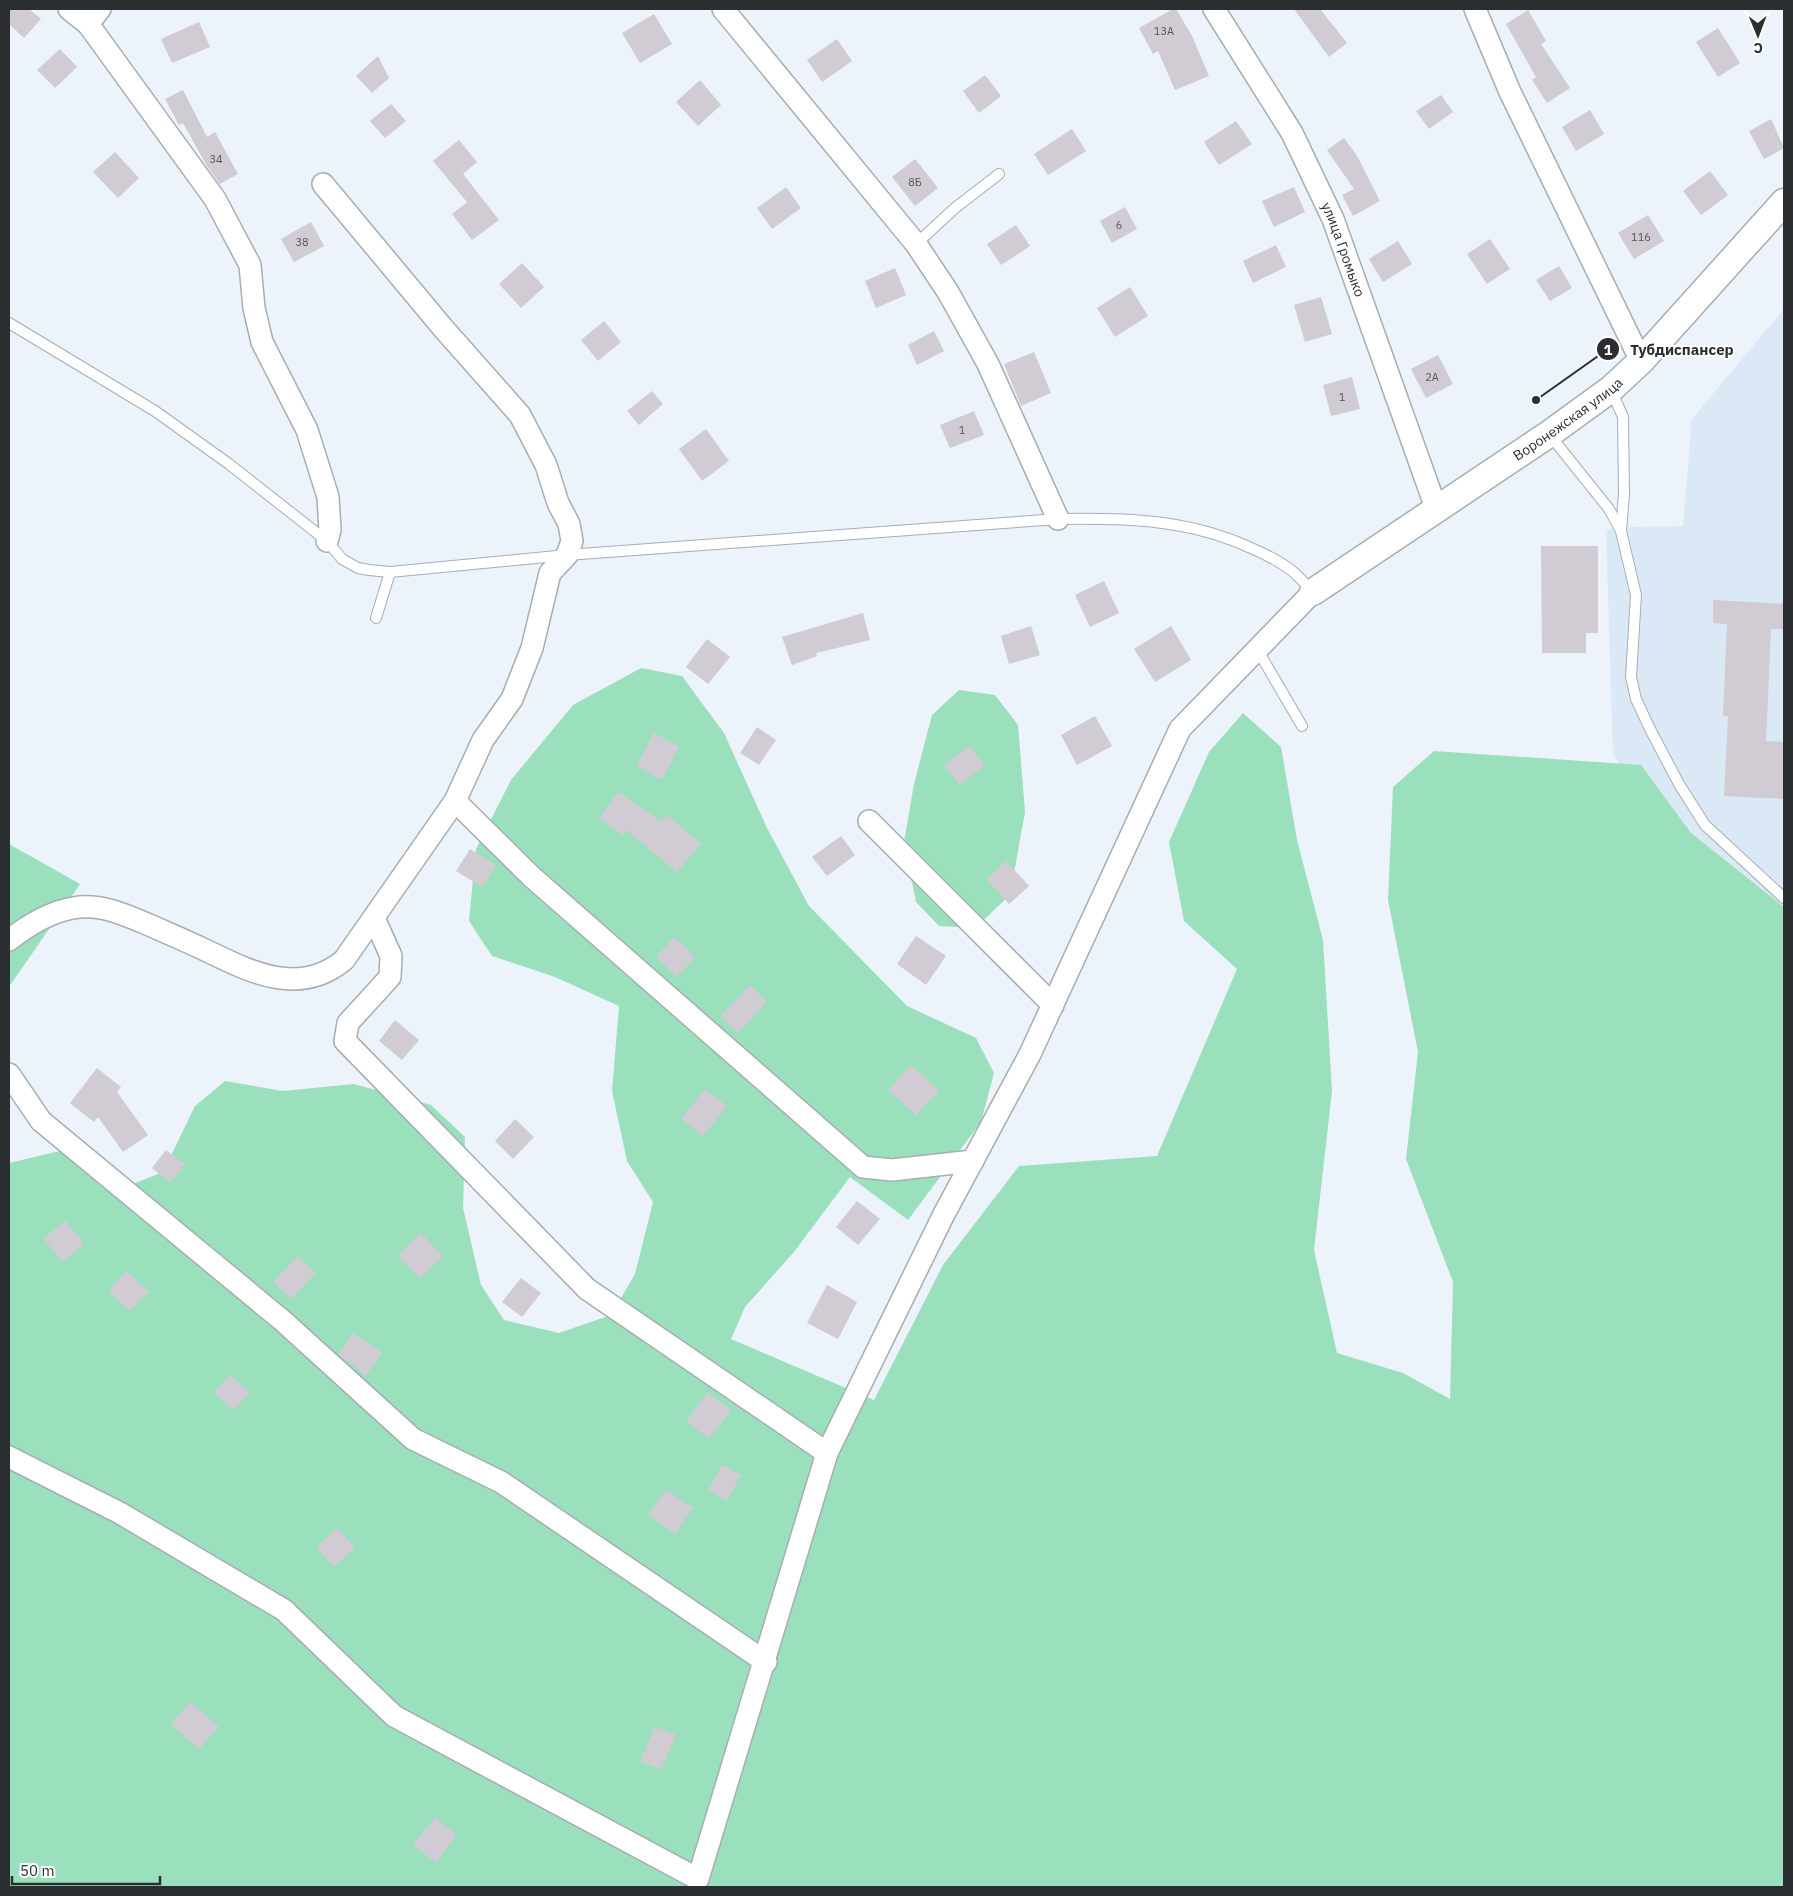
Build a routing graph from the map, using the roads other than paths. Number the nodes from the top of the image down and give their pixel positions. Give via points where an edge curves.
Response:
1 (69, 9) edge
2 (723, 9) edge
3 (1214, 9) edge
4 (1475, 9) edge
5 (94, 16) edge
6 (999, 174) dead end
7 (323, 184) dead end
8 (1784, 202) edge
9 (916, 244) junction
10 (9, 323) edge
11 (1641, 361) junction
12 (1611, 389) junction
13 (1549, 434) junction
14 (1436, 508) junction
15 (1058, 519) junction
16 (1621, 531) junction
17 (327, 541) junction
18 (567, 556) junction
19 (390, 572) junction
20 (1312, 592) junction
21 (376, 618) dead end
22 (1257, 649) junction
23 (1302, 726) dead end
24 (455, 801) junction
25 (869, 821) dead end
26 (1784, 898) edge
27 (374, 918) junction
28 (9, 940) edge
29 (1053, 1005) junction
30 (9, 1074) edge
31 (972, 1161) junction
32 (826, 1453) junction
33 (9, 1457) edge
34 (766, 1662) junction

1 - 5 street
2 - 9 street
3 - 14 street, улица Громыко via 1292,133 1334,219
4 - 11 street via 1510,92
5 - 17 street via 215,199 250,265 254,308 262,342 307,430 328,497 330,530
6 - 9 lane
7 - 18 street via 442,328 520,414 546,465 558,504 569,524 572,541
8 - 11 street, Воронежская улица
9 - 15 street via 948,292 988,364
10 - 17 lane via 155,411
11 - 12 street, Воронежская улица
12 - 13 street, Воронежская улица
12 - 16 lane via 1623,417
13 - 14 street, Воронежская улица
13 - 16 lane via 1609,509
14 - 20 street, Воронежская улица
15 - 18 lane
15 - 20 lane via 1130,519 1182,524 1235,540 1271,557 1291,570
16 - 26 lane via 1636,595 1631,677 1636,699 1679,784 1705,825
17 - 19 lane via 342,559 358,568
18 - 19 lane
18 - 24 street via 550,573 532,648 512,698 483,740
19 - 21 lane
20 - 22 street
22 - 23 lane
22 - 29 street via 1180,729
24 - 27 street
24 - 31 street via 532,877 863,1167 892,1170
25 - 29 street
27 - 28 street via 344,960 332,970 306,978 274,979 238,967 202,948 108,909 73,908 34,922
27 - 32 street via 390,956 390,977 348,1023 345,1041 587,1289
29 - 31 street
30 - 34 street via 41,1121 283,1321 413,1439 501,1482
31 - 32 street
32 - 34 street
33 - 34 street via 120,1512 284,1610 394,1716 698,1880

